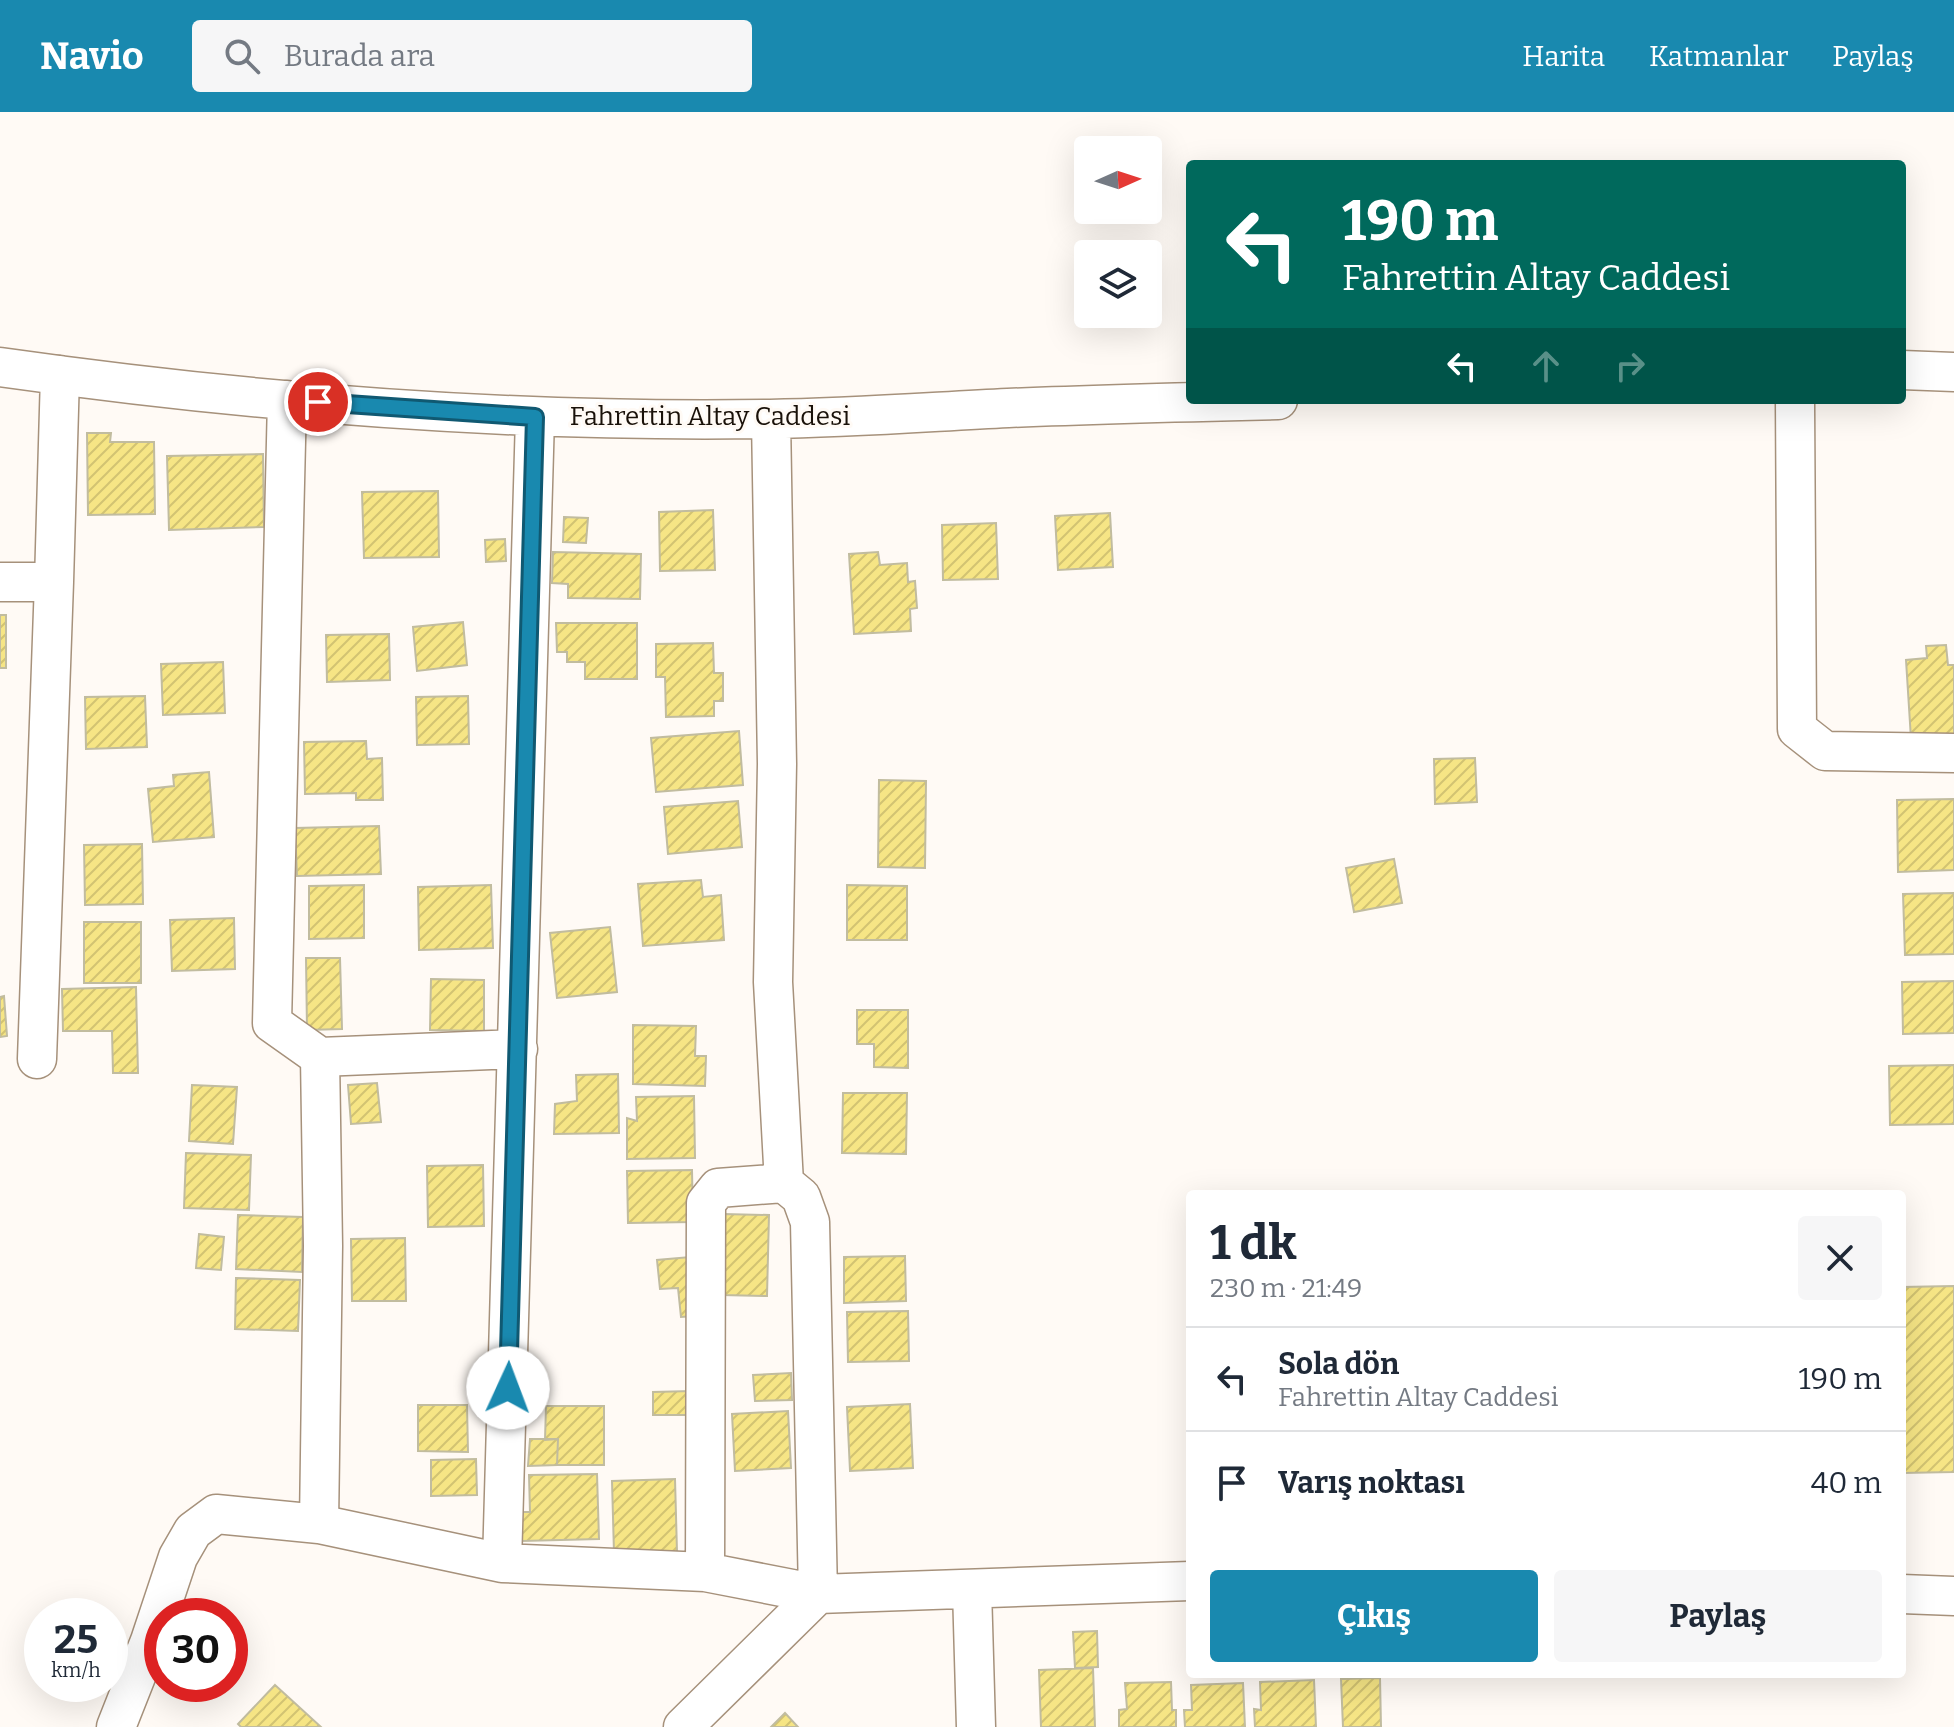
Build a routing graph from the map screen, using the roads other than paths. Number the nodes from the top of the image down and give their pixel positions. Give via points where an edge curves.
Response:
1 (0, 367) edge
2 (1906, 370) edge
3 (1954, 372) edge
4 (60, 375) junction
5 (287, 400) junction
6 (1186, 402) edge
7 (1795, 404) edge
8 (535, 417) junction
9 (771, 419) junction
10 (0, 582) edge
11 (54, 582) junction
12 (1954, 753) edge
13 (518, 1049) junction
14 (320, 1057) junction
15 (37, 1059) dead end
16 (784, 1183) junction
17 (319, 1524) junction
18 (502, 1563) junction
19 (705, 1572) junction
20 (1186, 1581) edge
21 (972, 1589) junction
22 (818, 1594) junction
23 (1906, 1594) edge
24 (1954, 1596) edge
25 (116, 1727) edge
26 (683, 1727) edge
27 (976, 1727) edge

1 - 4 street, Fahrettin Altay Caddesi
2 - 3 street
4 - 5 street, Fahrettin Altay Caddesi
4 - 11 street
5 - 8 street, Fahrettin Altay Caddesi
5 - 14 street via 272,1023
6 - 9 street, Fahrettin Altay Caddesi
7 - 12 street via 1797,729 1825,751
8 - 9 street, Fahrettin Altay Caddesi
8 - 13 street
9 - 16 street via 777,764 773,982
10 - 11 street
11 - 15 street
13 - 14 street
13 - 18 street
14 - 17 street
16 - 19 street via 718,1188 706,1203
16 - 22 street via 801,1197 810,1222
17 - 18 street
17 - 25 street via 216,1514 193,1531 178,1557
18 - 19 street
19 - 22 street
20 - 21 street
21 - 22 street
21 - 27 street
22 - 26 street
23 - 24 street

